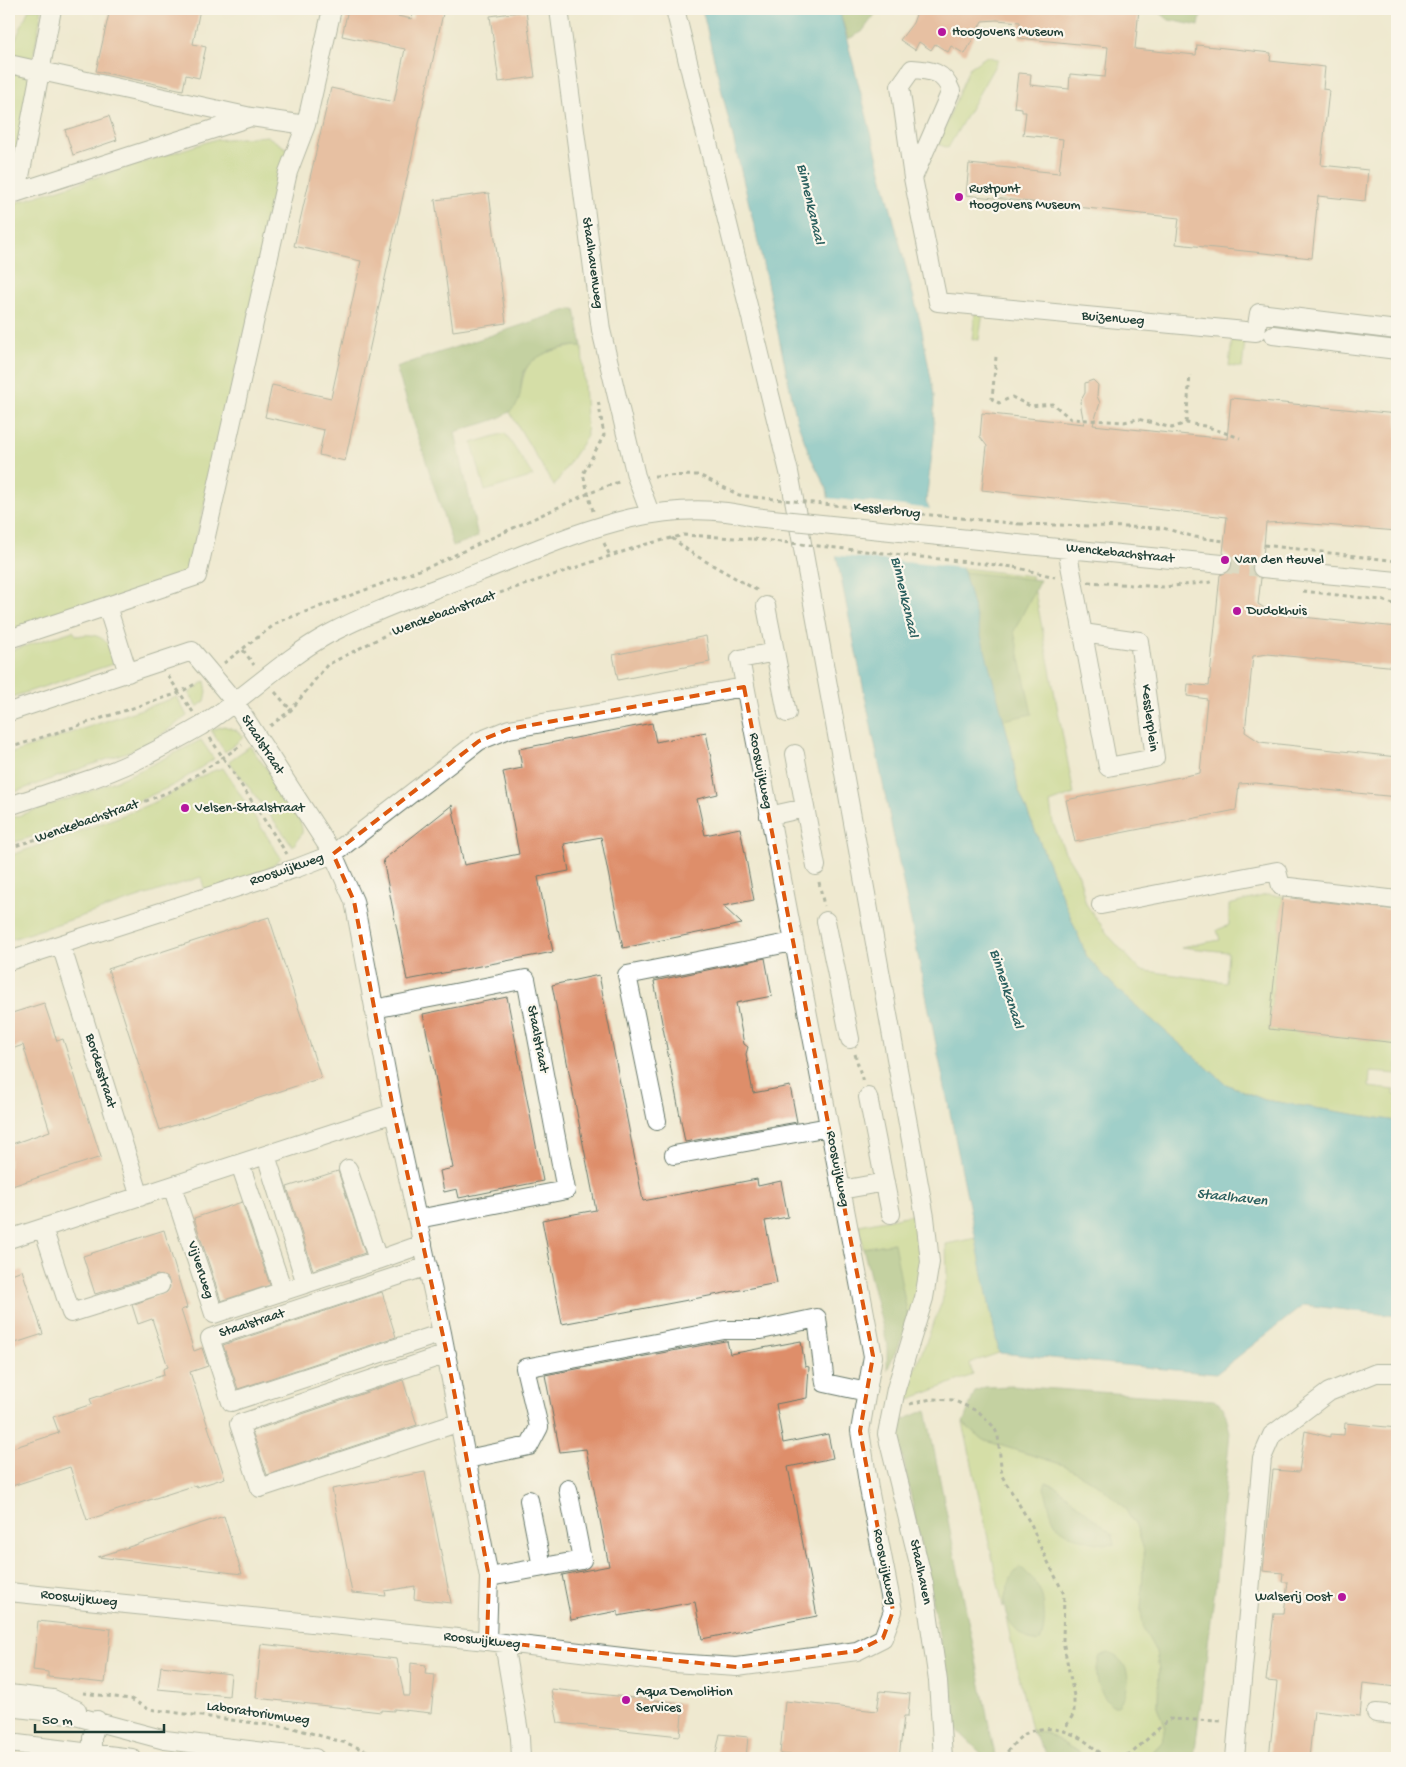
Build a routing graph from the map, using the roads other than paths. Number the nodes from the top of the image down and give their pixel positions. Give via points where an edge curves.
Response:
1 (52, 9) edge
2 (332, 9) edge
3 (559, 9) edge
4 (675, 9) edge
5 (9, 64) edge
6 (41, 71) junction
7 (251, 117) junction
8 (306, 125) junction
9 (913, 178) junction
10 (13, 194) edge
11 (1397, 330) edge
12 (1273, 334) dead end
13 (1397, 350) edge
14 (650, 513) junction
15 (754, 517) joint
16 (1017, 544) joint
17 (1067, 549) junction
18 (1222, 564) tunnel mouth
19 (1262, 568) tunnel mouth
20 (1397, 581) edge
21 (107, 606) junction
22 (766, 606) road end
23 (1083, 632) junction
24 (9, 639) edge
25 (775, 652) junction
26 (128, 673) junction
27 (744, 687) junction
28 (234, 702) junction
29 (9, 712) edge
30 (787, 713) dead end
31 (795, 754) dead end
32 (9, 806) edge
33 (805, 808) junction
34 (769, 816) junction
35 (333, 854) junction
36 (816, 866) road end
37 (1397, 900) edge
38 (1101, 905) dead end
39 (826, 921) road end
40 (793, 942) junction
41 (61, 945) junction
42 (9, 962) edge
43 (374, 1009) junction
44 (850, 1039) road end
45 (868, 1097) road end
46 (394, 1113) junction
47 (656, 1121) dead end
48 (829, 1127) junction
49 (266, 1155) junction
50 (674, 1155) dead end
51 (240, 1164) junction
52 (348, 1169) dead end
53 (885, 1182) junction
54 (172, 1186) junction
55 (841, 1190) junction
56 (140, 1197) junction
57 (891, 1214) dead end
58 (418, 1219) junction
59 (43, 1228) junction
60 (9, 1239) edge
61 (424, 1244) junction
62 (378, 1260) junction
63 (428, 1266) junction
64 (306, 1284) junction
65 (160, 1285) dead end
66 (283, 1291) junction
67 (442, 1333) junction
68 (447, 1354) junction
69 (1397, 1373) edge
70 (867, 1392) junction
71 (460, 1422) junction
72 (467, 1459) junction
73 (568, 1489) dead end
74 (529, 1500) dead end
75 (542, 1567) junction
76 (489, 1577) junction
77 (9, 1592) edge
78 (496, 1642) junction
79 (9, 1694) edge
80 (9, 1707) edge
81 (1376, 1713) dead end
82 (1397, 1715) edge
83 (97, 1720) junction
84 (11, 1747) edge
85 (92, 1755) edge
86 (132, 1758) edge
87 (315, 1758) edge
88 (521, 1758) edge
89 (943, 1758) edge
90 (1235, 1758) edge

1 - 6 street
2 - 8 street
3 - 14 street, Staalhavenweg via 601,330 636,476
4 - 89 street, Staalhaven via 789,472 925,1217 930,1262 924,1298 896,1389 887,1434 924,1584 938,1681
5 - 6 street
6 - 7 street
6 - 10 street
7 - 8 street
7 - 10 street
8 - 21 street via 288,172 197,576
9 - 9 street, Buizenweg via 952,91 944,76 930,70 912,69 900,86
9 - 11 street, Buizenweg via 938,302 1256,332 1259,313
12 - 13 street
14 - 15 street, Wenckebachstraat via 731,511
14 - 28 street, Wenckebachstraat via 598,526 394,604 327,636
15 - 16 street, Kesslerbrug, bridge
16 - 17 street, Wenckebachstraat
17 - 18 street, Wenckebachstraat
17 - 23 street, Kesslerplein
19 - 20 street
21 - 24 street
21 - 26 street
22 - 25 street
23 - 23 street, Kesslerplein via 1108,768 1155,758 1138,641
25 - 27 street, Rooswijkweg via 740,659
25 - 30 street
26 - 28 street via 192,651
26 - 29 street
27 - 34 street, Rooswijkweg
27 - 35 street, Rooswijkweg via 509,729 479,741
28 - 32 street, Wenckebachstraat via 201,726 144,757
28 - 35 street, Staalstraat
31 - 33 street
33 - 34 street
33 - 36 street
34 - 40 street, Rooswijkweg
35 - 41 street, Rooswijkweg
35 - 43 street, Staalstraat via 354,901
37 - 38 street via 1281,886 1277,871
39 - 44 street
40 - 47 street via 627,975
40 - 48 street, Rooswijkweg
41 - 42 street, Rooswijkweg
41 - 56 street, Bordesstraat
43 - 46 street, Staalstraat
43 - 58 street, Staalstraat via 526,979 566,1190
45 - 53 street
46 - 49 street
46 - 58 street, Staalstraat
48 - 50 street
48 - 55 street, Rooswijkweg
49 - 51 street
49 - 64 street
51 - 54 street
51 - 66 street
52 - 62 street
53 - 55 street
53 - 57 street
54 - 56 street
54 - 66 street, Vijverweg via 214,1314
55 - 70 street, Rooswijkweg via 873,1356
56 - 59 street
58 - 61 street, Staalstraat
59 - 60 street
59 - 65 street via 71,1314
61 - 62 street
61 - 63 street, Staalstraat
62 - 64 street, Vijverweg
63 - 67 street, Staalstraat
63 - 67 street, Staalstraat via 210,1338 231,1402
64 - 66 street, Vijverweg
67 - 68 street, Staalstraat
68 - 71 street, Staalstraat
68 - 71 street via 238,1424 260,1488
69 - 90 street via 1376,1373 1329,1392 1272,1435 1262,1458
70 - 72 street via 825,1383 816,1318 761,1330 724,1330 525,1368 538,1427 529,1446
70 - 78 street, Rooswijkweg via 860,1431 893,1611 883,1638 857,1651 737,1667 673,1663
71 - 72 street, Staalstraat
72 - 76 street, Staalstraat
73 - 75 street via 582,1560
74 - 75 street
75 - 76 street
76 - 78 street, Staalstraat
77 - 78 street, Rooswijkweg
78 - 88 street, Staalstraat via 520,1738
79 - 83 street via 53,1699
80 - 83 street
81 - 82 street
83 - 85 street
83 - 87 street via 165,1740
84 - 85 street
85 - 86 street

